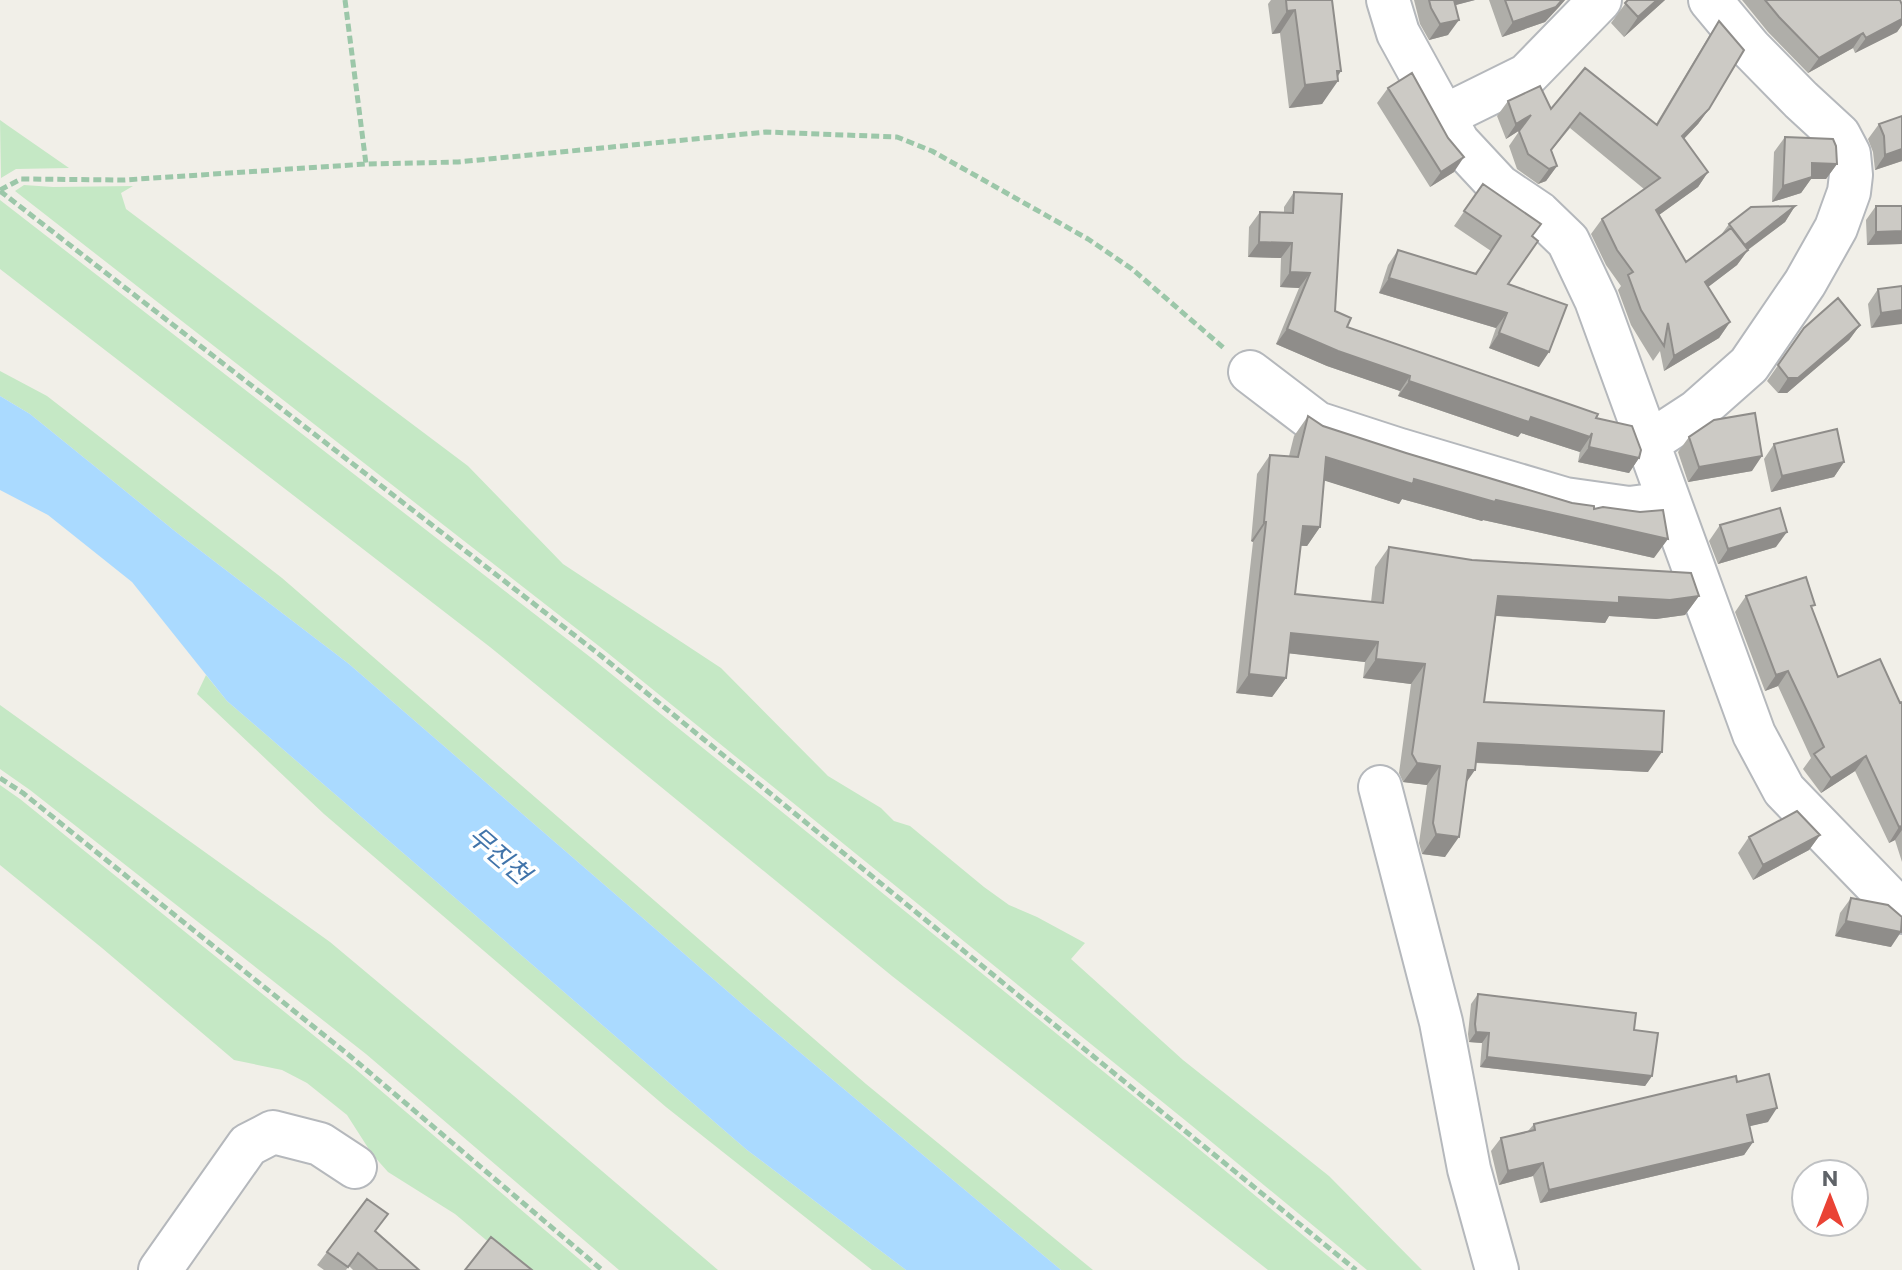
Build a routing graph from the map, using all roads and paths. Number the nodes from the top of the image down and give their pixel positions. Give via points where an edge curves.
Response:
1 (345, 0) edge
2 (1388, 0) edge
3 (1600, 0) edge
4 (1710, 0) edge
5 (1444, 116) junction
6 (366, 164) junction
7 (0, 190) edge
8 (1250, 372) joint
9 (1648, 443) junction
10 (1669, 503) junction
11 (0, 778) edge
12 (1380, 787) dead end
13 (1902, 912) edge
14 (355, 1167) dead end
15 (160, 1270) edge
16 (602, 1270) edge
17 (1356, 1270) edge
18 (1497, 1270) edge

1 - 6 path
2 - 5 street via 1398,33
3 - 5 street via 1527,75
4 - 9 street via 1750,48 1839,135 1849,154 1849,192 1805,283 1749,365 1697,411
5 - 9 street via 1458,142 1499,186 1568,241 1596,300
6 - 7 path via 124,180 21,179
6 - 8 path via 458,162 766,132 897,137 932,151 1088,239 1132,269
7 - 17 path via 600,655
8 - 10 street via 1317,423 1400,450 1565,499 1629,508
9 - 10 street
10 - 13 street via 1754,734 1784,790
11 - 16 path via 350,1056
12 - 18 street
14 - 15 street via 320,1144 273,1132 248,1145

